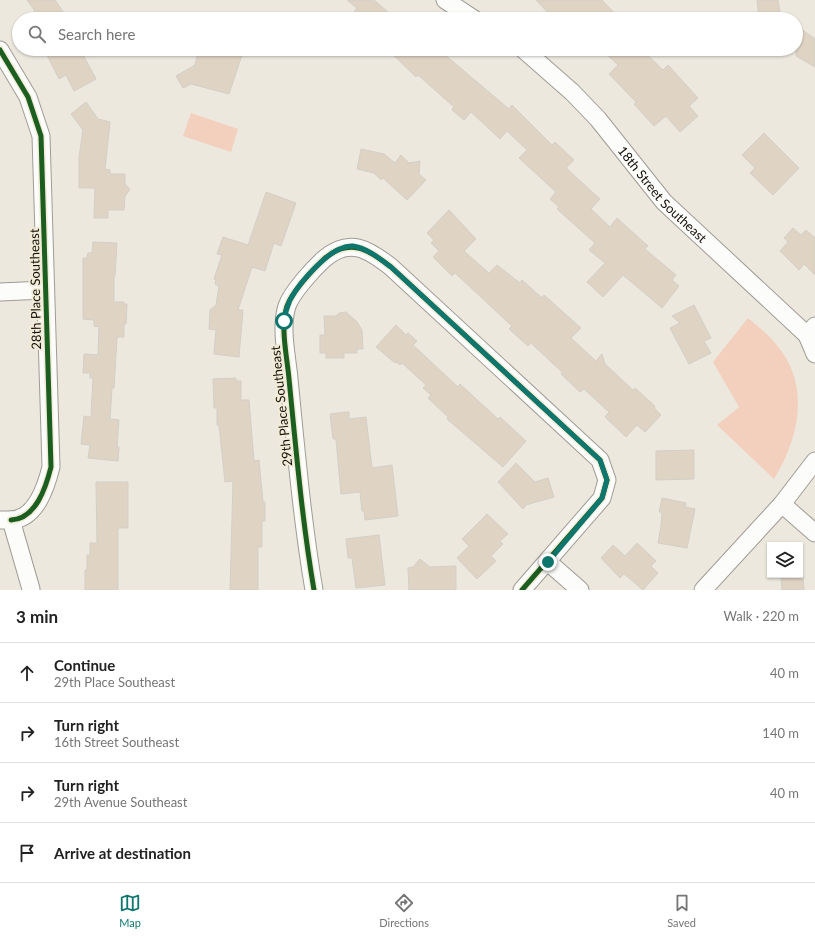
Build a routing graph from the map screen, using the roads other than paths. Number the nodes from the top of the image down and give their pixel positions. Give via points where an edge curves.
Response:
1 (445, 0) edge
2 (463, 12) edge
3 (0, 50) edge
4 (531, 56) edge
5 (45, 290) junction
6 (0, 292) edge
7 (811, 330) edge
8 (815, 354) edge
9 (815, 461) edge
10 (782, 504) junction
11 (6, 520) edge
12 (815, 533) edge
13 (548, 562) junction
14 (30, 589) dead end
15 (314, 590) edge
16 (522, 590) edge
17 (580, 590) edge
18 (703, 590) edge

1 - 2 street
3 - 5 street, 28th Place Southeast via 28,97 41,136
4 - 7 street, 18th Street Southeast via 598,119 664,202
5 - 6 street
5 - 11 street, 28th Place Southeast via 51,467 46,486 34,508 17,520
7 - 8 street
9 - 10 street
10 - 12 street
10 - 18 street
11 - 14 street
13 - 15 street, 29th Place Southeast via 602,498 606,489 606,475 600,460 391,267 376,255 354,246 332,252 319,263 291,298 284,321 294,433
13 - 16 street
13 - 17 street

